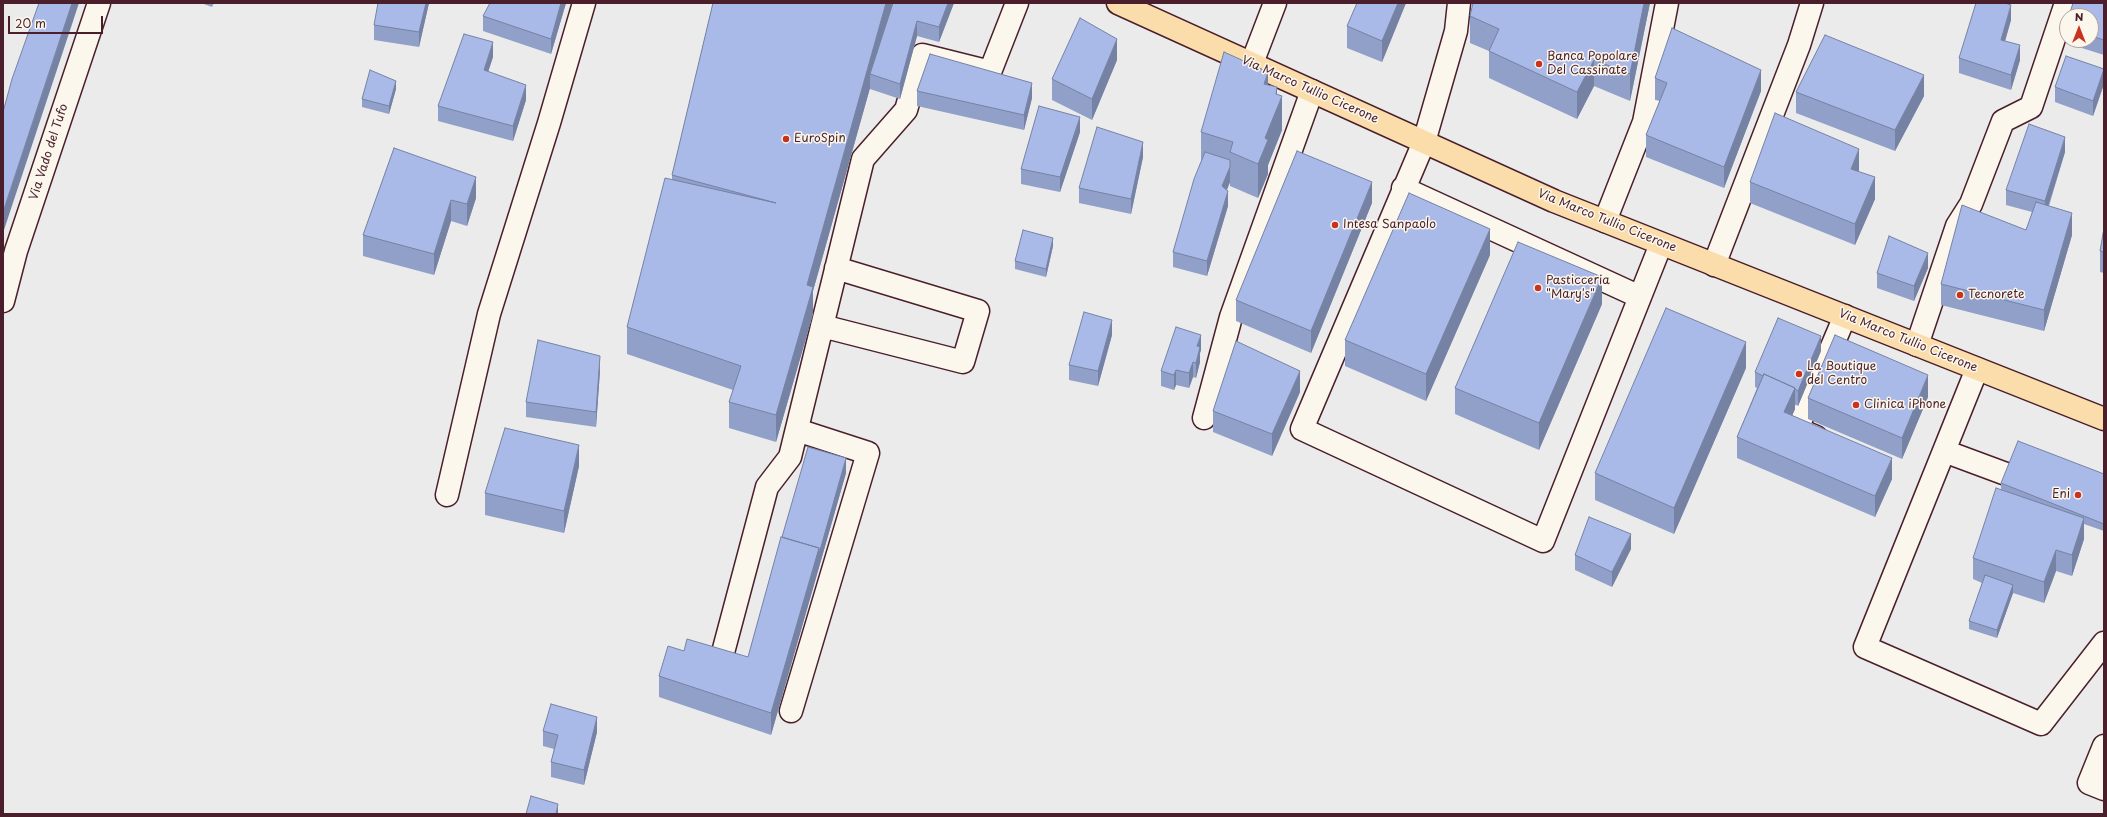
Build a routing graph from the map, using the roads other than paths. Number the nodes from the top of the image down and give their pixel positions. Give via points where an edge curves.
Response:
1 (98, 3) edge
2 (584, 3) edge
3 (1017, 3) edge
4 (1118, 3) edge
5 (1275, 3) edge
6 (1459, 3) edge
7 (1667, 3) edge
8 (1812, 3) edge
9 (2066, 3) edge
10 (1252, 64) junction
11 (1312, 91) junction
12 (1424, 142) junction
13 (1403, 188) junction
14 (1605, 221) junction
15 (1661, 244) junction
16 (1714, 265) junction
17 (836, 268) junction
18 (1640, 297) junction
19 (3, 301) edge
20 (1845, 316) junction
21 (822, 326) junction
22 (1917, 345) junction
23 (1977, 369) junction
24 (1204, 418) dead end
25 (2104, 419) edge
26 (797, 430) junction
27 (1832, 444) edge
28 (1944, 451) junction
29 (2053, 492) edge
30 (447, 495) dead end
31 (2104, 643) edge
32 (721, 660) edge
33 (791, 711) dead end
34 (2104, 746) edge
35 (2104, 790) edge

1 - 19 street, Via Vado del Tufo via 16,251
2 - 30 street via 489,314
3 - 17 street via 990,72 922,55 906,110 862,159
4 - 10 main road, Via Marco Tullio Cicerone
5 - 10 street
6 - 12 street via 1456,31
7 - 14 street via 1644,122
8 - 16 street via 1799,44
9 - 22 street via 2031,107 2003,121 1971,204 1957,226
10 - 11 main road, Via Marco Tullio Cicerone
11 - 12 main road, Via Marco Tullio Cicerone
11 - 24 street via 1231,317
12 - 13 street
12 - 14 main road, Via Marco Tullio Cicerone via 1554,201
13 - 18 street
13 - 18 street via 1302,429 1543,541
14 - 15 main road, Via Marco Tullio Cicerone
15 - 16 main road, Via Marco Tullio Cicerone
15 - 18 street
16 - 20 main road, Via Marco Tullio Cicerone
17 - 21 street
17 - 21 street via 978,311 963,362
20 - 22 main road, Via Marco Tullio Cicerone
20 - 27 street via 1797,429
21 - 26 street
22 - 23 main road, Via Marco Tullio Cicerone
23 - 25 main road, Via Marco Tullio Cicerone
23 - 28 street
26 - 32 street via 790,457 767,487
26 - 33 street via 868,452
28 - 29 street
28 - 31 street via 1865,647 2041,724
34 - 35 street via 2089,783

